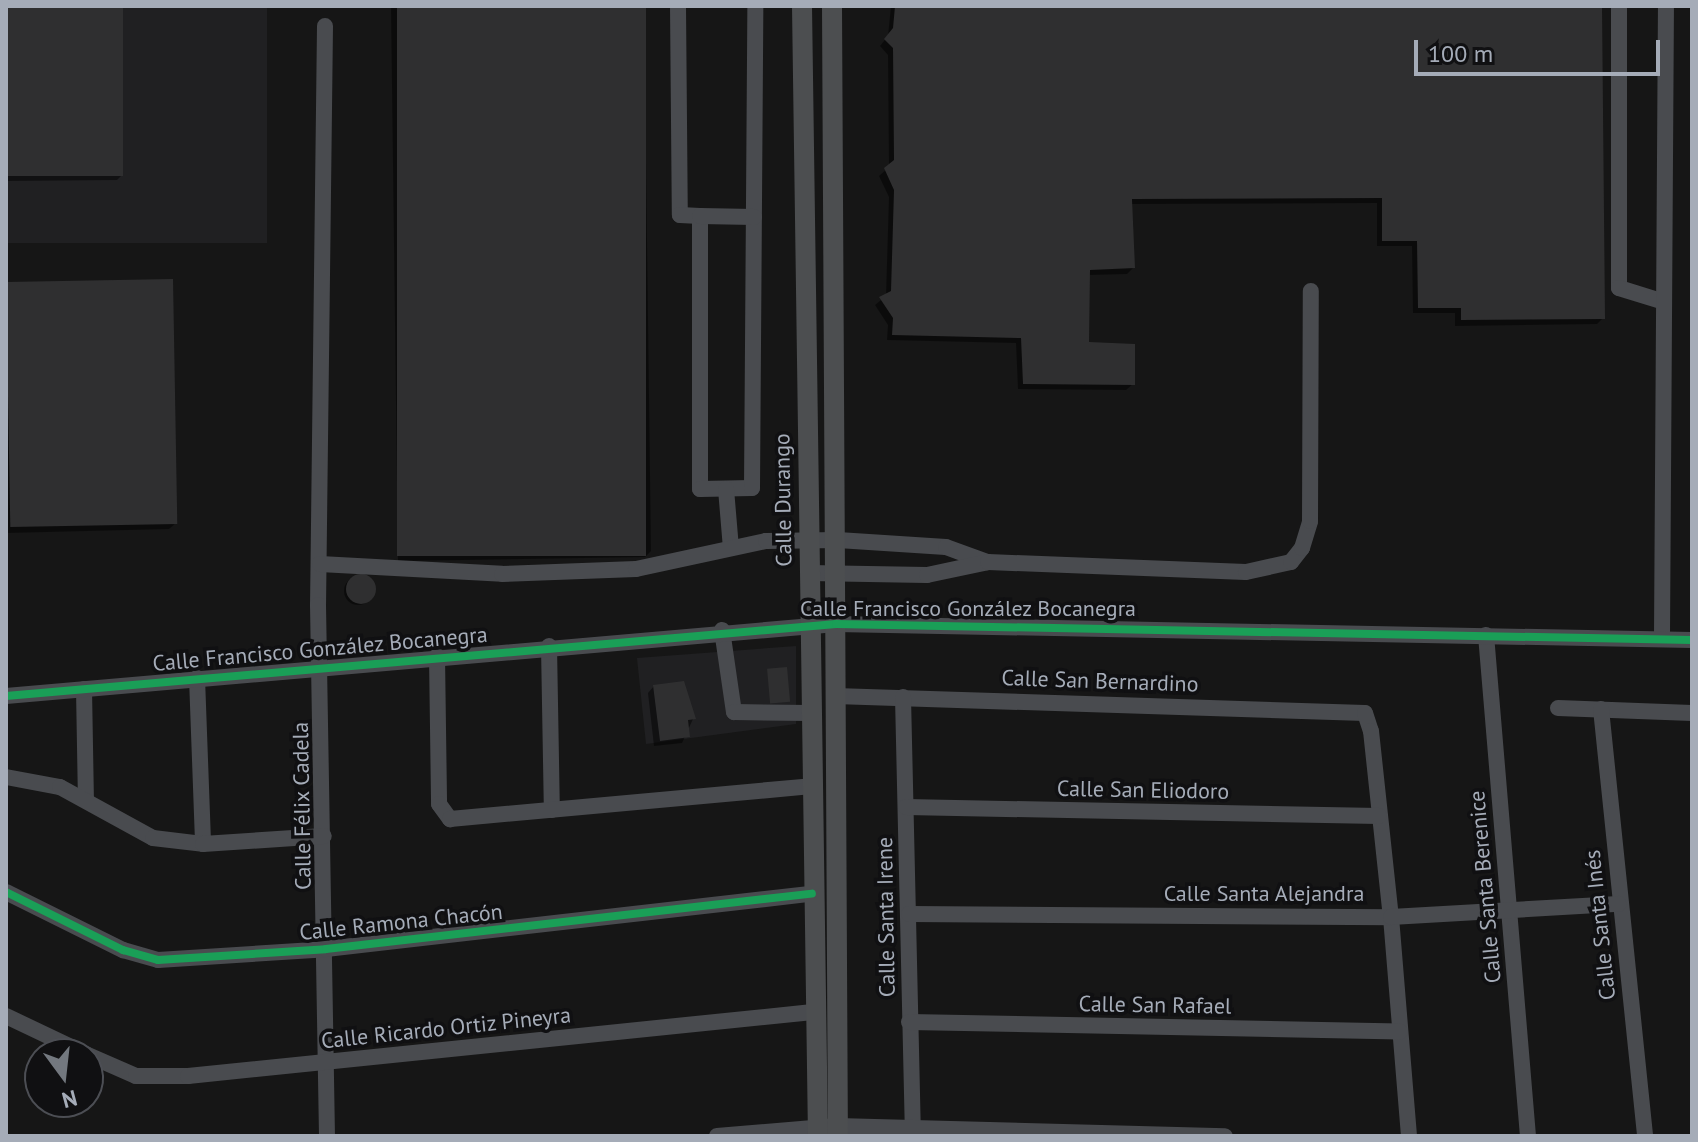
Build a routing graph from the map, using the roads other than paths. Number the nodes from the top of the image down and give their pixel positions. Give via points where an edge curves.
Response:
1 (678, 6) edge
2 (755, 6) edge
3 (802, 6) edge
4 (832, 6) edge
5 (1619, 6) edge
6 (1666, 6) edge
7 (325, 26) dead end
8 (700, 216) junction
9 (754, 217) junction
10 (1311, 291) dead end
11 (1664, 302) junction
12 (726, 489) junction
13 (838, 540) junction
14 (808, 541) junction
15 (731, 548) junction
16 (988, 562) junction
17 (320, 564) junction
18 (809, 573) junction
19 (837, 573) junction
20 (836, 624) junction
21 (809, 625) junction
22 (722, 630) junction
23 (1486, 635) junction
24 (1662, 636) junction
25 (1692, 640) edge
26 (549, 646) junction
27 (437, 656) junction
28 (323, 667) junction
29 (197, 678) junction
30 (84, 689) junction
31 (6, 696) edge
32 (835, 696) junction
33 (903, 697) junction
34 (1558, 708) dead end
35 (1601, 709) junction
36 (810, 713) junction
37 (1692, 713) edge
38 (6, 777) edge
39 (811, 786) junction
40 (86, 799) junction
41 (906, 807) junction
42 (552, 810) junction
43 (1379, 816) junction
44 (324, 836) junction
45 (203, 844) junction
46 (6, 892) edge
47 (812, 894) junction
48 (1619, 904) junction
49 (1509, 913) junction
50 (909, 914) junction
51 (1391, 917) junction
52 (326, 949) junction
53 (813, 1012) junction
54 (6, 1016) edge
55 (909, 1022) junction
56 (1400, 1031) junction
57 (53, 1038) edge
58 (104, 1062) edge
59 (327, 1063) junction
60 (828, 1131) edge
61 (912, 1132) edge
62 (1014, 1134) edge
63 (1121, 1135) edge
64 (327, 1136) edge
65 (717, 1136) edge
66 (1225, 1136) edge
67 (1409, 1136) edge
68 (1528, 1136) edge
69 (1645, 1136) edge

1 - 8 street via 680,215
2 - 9 street
3 - 14 main road, Calle Durango
4 - 13 main road
5 - 11 street via 1619,288
6 - 11 street
7 - 17 street, Calle Félix Cadela
8 - 9 street
8 - 12 street via 700,489
9 - 12 street via 752,488
10 - 16 street via 1310,521 1302,548 1291,562 1246,572
11 - 24 street
12 - 15 street
13 - 14 street
13 - 16 street via 946,547
13 - 19 main road
14 - 15 street
14 - 18 main road, Calle Durango
15 - 17 street via 636,569 560,572
16 - 19 street via 927,575
17 - 28 street, Calle Félix Cadela
18 - 19 street
18 - 21 main road, Calle Durango
19 - 20 main road
20 - 21 street, Calle Francisco González Bocanegra
20 - 23 street, Calle Francisco González Bocanegra
20 - 32 main road
21 - 22 street, Calle Francisco González Bocanegra
21 - 36 main road, Calle Durango
22 - 26 street, Calle Francisco González Bocanegra
22 - 36 street via 734,712
23 - 24 street, Calle Francisco González Bocanegra
23 - 49 street, Calle Santa Berenice
24 - 25 street, Calle Francisco González Bocanegra
26 - 27 street, Calle Francisco González Bocanegra
26 - 42 street
27 - 28 street, Calle Francisco González Bocanegra
27 - 42 street via 439,804 444,816
28 - 29 street, Calle Francisco González Bocanegra
28 - 44 street, Calle Félix Cadela
29 - 30 street, Calle Francisco González Bocanegra
29 - 45 street
30 - 31 street, Calle Francisco González Bocanegra
30 - 40 street
32 - 33 street, Calle San Bernardino
32 - 60 main road
33 - 41 street, Calle Santa Irene
33 - 43 street, Calle San Bernardino via 1365,713
34 - 35 street
35 - 37 street
35 - 48 street, Calle Santa Inés
36 - 39 main road, Calle Durango
38 - 40 street via 60,787
39 - 42 street
39 - 47 main road, Calle Durango
40 - 45 street via 153,838
41 - 43 street, Calle San Eliodoro
41 - 50 street, Calle Santa Irene
43 - 51 street
44 - 45 street
44 - 52 street, Calle Félix Cadela
46 - 52 street, Calle Ramona Chacón via 123,950 158,960
47 - 52 street, Calle Ramona Chacón
47 - 53 main road, Calle Durango
48 - 49 street, Calle Santa Alejandra
48 - 69 street, Calle Santa Inés
49 - 51 street, Calle Santa Alejandra
49 - 68 street, Calle Santa Berenice
50 - 51 street, Calle Santa Alejandra
50 - 55 street, Calle Santa Irene
51 - 56 street
52 - 59 street, Calle Félix Cadela
53 - 59 street, Calle Ricardo Ortiz Pineyra
53 - 60 main road, Calle Durango
54 - 57 street, Calle Ricardo Ortiz Pineyra
55 - 56 street, Calle San Rafael
55 - 61 street, Calle Santa Irene
56 - 67 street
58 - 59 street, Calle Ricardo Ortiz Pineyra via 136,1076
59 - 64 street, Calle Félix Cadela
60 - 61 street
60 - 65 street
61 - 62 street
62 - 63 street
63 - 66 street

